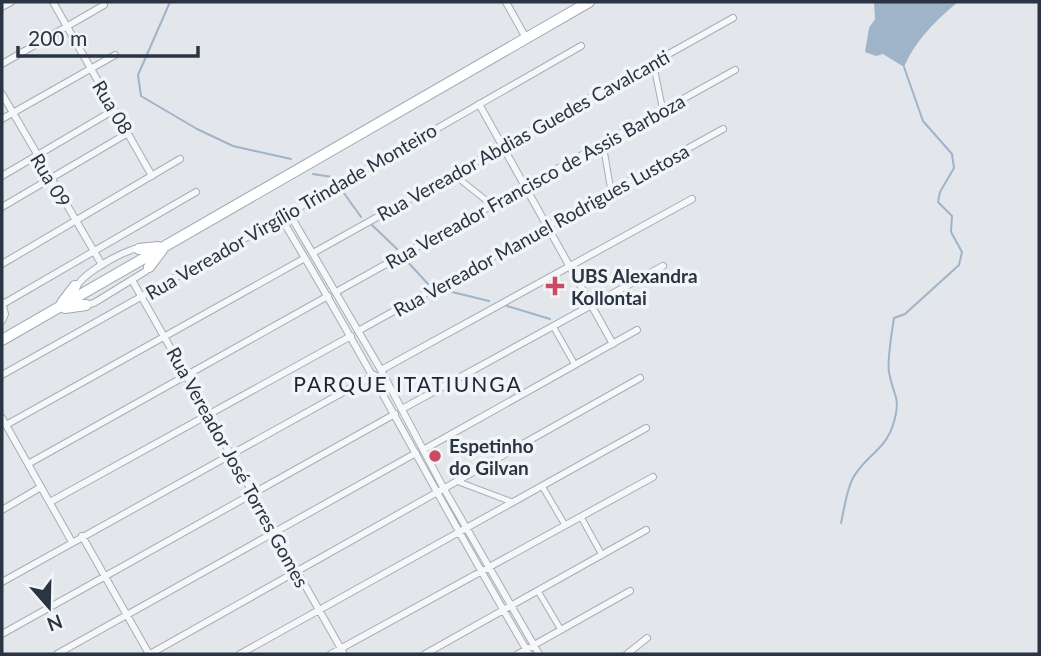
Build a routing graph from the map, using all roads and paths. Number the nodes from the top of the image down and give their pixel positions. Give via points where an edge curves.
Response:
1 (11, 2) edge
2 (53, 2) edge
3 (506, 2) edge
4 (589, 2) edge
5 (104, 5) dead end
6 (2, 7) edge
7 (733, 18) dead end
8 (67, 26) junction
9 (526, 38) junction
10 (580, 46) dead end
11 (115, 55) dead end
12 (653, 62) junction
13 (2, 64) edge
14 (90, 69) junction
15 (734, 70) dead end
16 (2, 94) edge
17 (479, 104) junction
18 (114, 110) junction
19 (663, 111) junction
20 (13, 113) junction
21 (2, 120) edge
22 (723, 129) dead end
23 (128, 133) junction
24 (603, 144) junction
25 (502, 146) junction
26 (37, 156) junction
27 (180, 159) dead end
28 (453, 174) junction
29 (2, 176) edge
30 (152, 176) junction
31 (51, 178) junction
32 (525, 187) junction
33 (611, 191) junction
34 (196, 192) dead end
35 (692, 199) dead end
36 (492, 205) junction
37 (2, 207) edge
38 (289, 213) junction
39 (281, 218) junction
40 (75, 220) junction
41 (548, 227) junction
42 (165, 245) junction
43 (94, 251) junction
44 (313, 253) junction
45 (145, 257) junction
46 (305, 258) junction
47 (2, 264) edge
48 (102, 265) junction
49 (569, 265) junction
50 (663, 265) dead end
51 (132, 281) junction
52 (75, 286) junction
53 (335, 292) junction
54 (328, 296) junction
55 (141, 297) junction
56 (81, 301) junction
57 (2, 303) edge
58 (591, 305) junction
59 (57, 309) junction
60 (2, 321) edge
61 (553, 326) junction
62 (637, 330) dead end
63 (358, 331) junction
64 (164, 335) junction
65 (351, 336) junction
66 (2, 340) edge
67 (613, 344) junction
68 (575, 365) junction
69 (381, 370) junction
70 (2, 375) edge
71 (186, 375) junction
72 (373, 375) junction
73 (640, 378) dead end
74 (398, 412) junction
75 (208, 415) junction
76 (4, 422) edge
77 (646, 428) dead end
78 (419, 451) junction
79 (230, 453) junction
80 (28, 464) junction
81 (653, 477) dead end
82 (459, 481) junction
83 (542, 486) junction
84 (41, 487) junction
85 (444, 489) junction
86 (252, 493) junction
87 (437, 494) junction
88 (50, 502) junction
89 (512, 502) junction
90 (2, 510) edge
91 (581, 517) junction
92 (565, 525) junction
93 (467, 528) junction
94 (646, 530) dead end
95 (274, 531) junction
96 (459, 532) junction
97 (82, 536) junction
98 (72, 542) junction
99 (603, 555) junction
100 (489, 567) junction
101 (296, 571) junction
102 (482, 571) junction
103 (104, 575) junction
104 (2, 582) edge
105 (630, 590) dead end
106 (538, 591) junction
107 (513, 606) junction
108 (318, 611) junction
109 (504, 611) junction
110 (127, 615) junction
111 (561, 630) junction
112 (2, 634) edge
113 (647, 638) dead end
114 (534, 645) junction
115 (343, 652) edge
116 (528, 652) edge
117 (57, 654) edge
118 (150, 654) edge
119 (240, 654) edge
120 (331, 654) edge
121 (425, 654) edge
122 (518, 654) edge
123 (540, 654) edge
124 (627, 654) edge

1 - 6 street
2 - 8 street, Rua 08
3 - 9 street
4 - 9 main road
5 - 8 street
7 - 12 street, Rua Vereador Abdias Guedes Cavalcanti
8 - 13 street
8 - 14 street, Rua 08
9 - 42 main road
10 - 17 street, Rua Vereador Virgílio Trindade Monteiro
11 - 14 street
12 - 19 street
12 - 25 street, Rua Vereador Abdias Guedes Cavalcanti
14 - 18 street, Rua 08
14 - 20 street
15 - 19 street, Rua Vereador Francisco de Assis Barboza
16 - 20 street, Rua 09
17 - 25 street
17 - 38 street, Rua Vereador Virgílio Trindade Monteiro
18 - 23 street, Rua 08
18 - 26 street
19 - 24 street, Rua Vereador Francisco de Assis Barboza
20 - 21 street
20 - 26 street, Rua 09
22 - 33 street, Rua Vereador Manuel Rodrigues Lustosa
23 - 30 street, Rua 08
23 - 31 street
24 - 32 street, Rua Vereador Francisco de Assis Barboza
24 - 33 street
25 - 28 street, Rua Vereador Abdias Guedes Cavalcanti
25 - 32 street
26 - 29 street
26 - 31 street, Rua 09
27 - 30 street
28 - 36 street
28 - 44 street, Rua Vereador Abdias Guedes Cavalcanti
30 - 40 street
31 - 37 street
31 - 40 street, Rua 09
32 - 36 street, Rua Vereador Francisco de Assis Barboza
32 - 41 street
33 - 41 street, Rua Vereador Manuel Rodrigues Lustosa
34 - 43 street
35 - 49 street
36 - 53 street, Rua Vereador Francisco de Assis Barboza
38 - 39 street, Rua Vereador Virgílio Trindade Monteiro
38 - 44 street
39 - 46 street
39 - 55 street, Rua Vereador Virgílio Trindade Monteiro
40 - 43 street, Rua 09
40 - 47 street
41 - 49 street
41 - 63 street, Rua Vereador Manuel Rodrigues Lustosa
42 - 45 main road
42 - 45 main road
43 - 48 street, Rua 09
43 - 57 street
44 - 53 street
45 - 48 street via 130,250
45 - 51 street
45 - 56 main road
46 - 54 street
46 - 64 street
48 - 52 street
49 - 58 street
49 - 69 street
50 - 58 street
51 - 55 street, Rua Vereador José Torres Gomes
51 - 56 street via 98,300
52 - 56 street
52 - 59 main road
53 - 63 street
54 - 65 street
54 - 71 street
55 - 64 street, Rua Vereador José Torres Gomes
55 - 70 street, Rua Vereador Virgílio Trindade Monteiro
56 - 59 main road
57 - 60 street
58 - 61 street
58 - 67 street
59 - 66 main road
61 - 68 street
61 - 74 street
62 - 67 street
63 - 69 street
64 - 71 street, Rua Vereador José Torres Gomes
64 - 76 street
65 - 72 street
65 - 75 street
67 - 68 street
68 - 78 street
69 - 74 street
71 - 75 street, Rua Vereador José Torres Gomes
71 - 80 street
72 - 74 street
72 - 79 street
73 - 82 street
74 - 78 street
74 - 86 street
75 - 79 street, Rua Vereador José Torres Gomes
75 - 88 street
76 - 80 street
77 - 83 street
78 - 85 street
78 - 87 street
78 - 95 street
79 - 86 street, Rua Vereador José Torres Gomes
79 - 97 street
80 - 84 street
81 - 91 street
82 - 85 street
82 - 89 street
83 - 89 street
83 - 92 street
84 - 88 street
84 - 90 street
85 - 87 street
85 - 93 street
86 - 95 street, Rua Vereador José Torres Gomes
86 - 103 street
87 - 96 street
87 - 101 street
88 - 98 street
89 - 93 street
91 - 92 street
91 - 99 street
92 - 100 street
93 - 96 street
93 - 100 street
94 - 99 street
95 - 101 street, Rua Vereador José Torres Gomes
95 - 110 street
96 - 102 street
96 - 108 street
97 - 98 street
97 - 103 street
98 - 104 street
99 - 106 street
100 - 102 street
100 - 107 street
101 - 108 street, Rua Vereador José Torres Gomes
101 - 118 street
102 - 109 street
102 - 115 street
103 - 110 street
103 - 112 street
105 - 111 street
106 - 107 street
106 - 111 street
107 - 109 street
107 - 114 street
108 - 115 street, Rua Vereador José Torres Gomes
108 - 119 street
109 - 116 street
109 - 121 street
110 - 117 street
110 - 118 street
111 - 114 street
113 - 124 street
114 - 116 street
114 - 123 street
115 - 120 street
116 - 122 street

